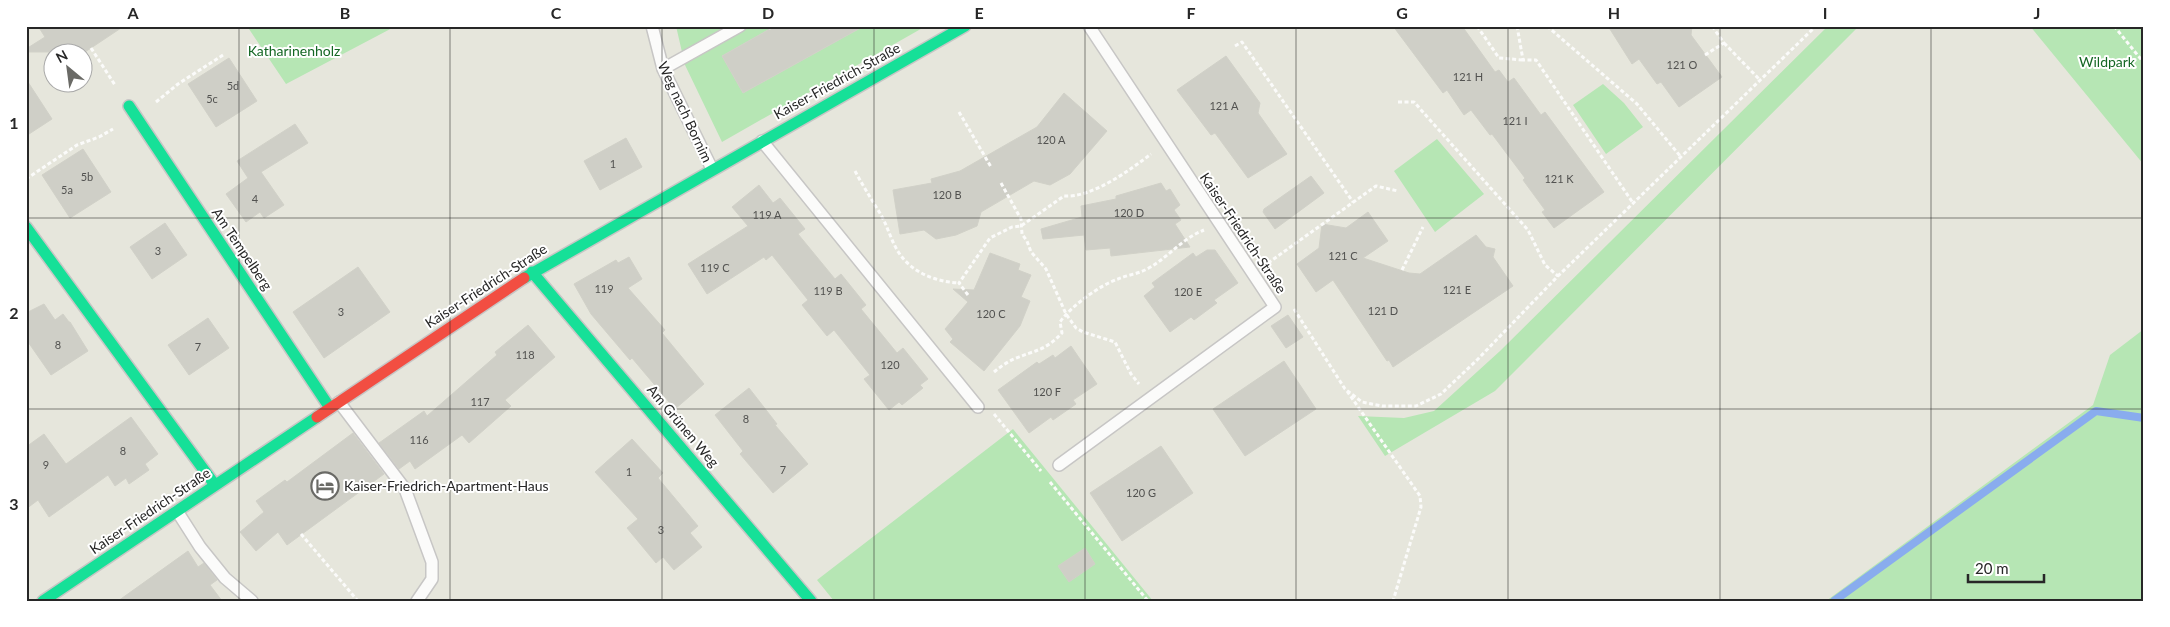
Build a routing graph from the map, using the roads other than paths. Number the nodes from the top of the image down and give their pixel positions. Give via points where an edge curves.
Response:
1 (652, 26) edge
2 (740, 26) edge
3 (965, 26) edge
4 (1089, 26) edge
5 (663, 69) junction
6 (129, 106) dead end
7 (762, 140) junction
8 (712, 169) junction
9 (26, 227) edge
10 (532, 272) junction
11 (334, 405) junction
12 (978, 407) road end
13 (1059, 464) dead end
14 (214, 485) junction
15 (177, 511) junction
16 (43, 601) edge
17 (252, 601) edge
18 (417, 601) edge
19 (811, 601) edge

1 - 5 lane, Weg nach Bornim
2 - 5 lane
3 - 7 street, Kaiser-Friedrich-Straße
4 - 13 lane, Kaiser-Friedrich-Straße via 1275,307
5 - 8 lane, Weg nach Bornim
6 - 11 street, Am Tempelberg
7 - 8 street, Kaiser-Friedrich-Straße
7 - 12 lane
8 - 10 street, Kaiser-Friedrich-Straße
9 - 14 street
10 - 11 street, Kaiser-Friedrich-Straße
10 - 19 street, Am Grünen Weg
11 - 14 street, Kaiser-Friedrich-Straße
11 - 18 lane via 405,489 432,562 432,579
14 - 15 street, Kaiser-Friedrich-Straße
15 - 16 street, Kaiser-Friedrich-Straße
15 - 17 lane via 225,578

